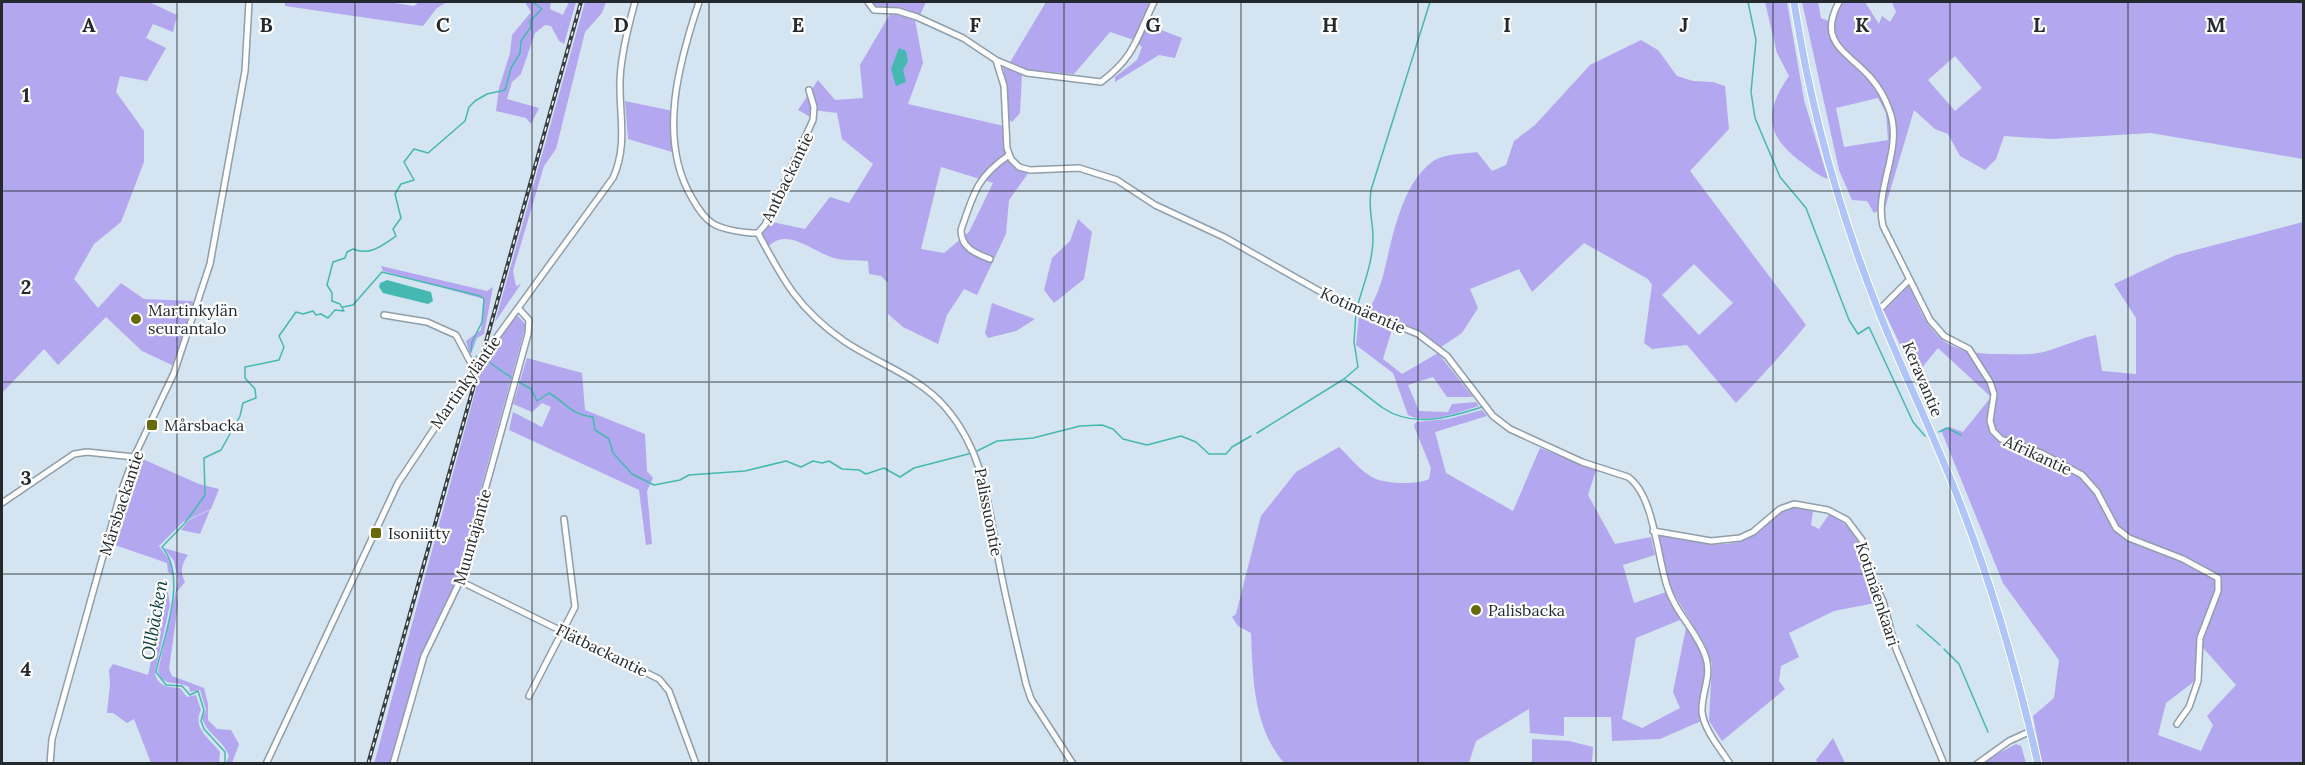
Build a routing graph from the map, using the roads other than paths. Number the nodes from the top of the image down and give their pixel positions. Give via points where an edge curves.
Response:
1 (249, 2) edge
2 (635, 2) edge
3 (699, 2) edge
4 (868, 2) edge
5 (1154, 2) edge
6 (1794, 2) edge
7 (1839, 2) edge
8 (996, 60) junction
9 (809, 90) dead end
10 (1009, 154) junction
11 (758, 232) junction
12 (990, 259) dead end
13 (1909, 280) junction
14 (518, 308) junction
15 (1877, 308) junction
16 (384, 315) dead end
17 (474, 369) junction
18 (134, 457) junction
19 (2, 503) edge
20 (564, 519) dead end
21 (1653, 531) junction
22 (460, 581) junction
23 (563, 631) junction
24 (529, 696) dead end
25 (2176, 724) dead end
26 (2031, 731) junction
27 (50, 764) edge
28 (266, 764) edge
29 (393, 764) edge
30 (696, 764) edge
31 (1073, 764) edge
32 (1730, 764) edge
33 (1944, 764) edge
34 (1977, 764) edge
35 (2038, 764) edge

1 - 18 street, Mårsbackantie via 245,71 210,264 174,373
2 - 14 street, Martinkyläntie via 621,67 623,139 619,165
3 - 11 street, Antbackantie via 677,82 673,147 676,163 696,206 713,224 740,232
4 - 8 street via 874,10 898,11 963,38
5 - 8 street via 1130,56 1101,82 1027,73
6 - 15 main road, Keravantie via 1812,100 1829,164
7 - 13 street, Afrikantie via 1831,22 1834,41 1871,78 1891,113 1893,148 1881,218
8 - 10 street via 1004,86
9 - 11 street, Antbackantie via 814,107 809,133 770,216
10 - 12 street via 979,181 961,230 966,246
10 - 21 street, Kotimäentie via 1023,168 1079,168 1110,177 1155,205 1224,237 1337,301 1418,334 1447,356 1493,416 1510,429 1637,483
11 - 31 street, Palissuontie via 785,285 806,309 845,341 924,387 968,436 981,471 1026,684 1031,699
13 - 15 street
13 - 25 street, Afrikantie via 1930,320 1944,336 1969,349 1990,382 1994,393 1990,421 2001,439 2041,453 2082,475 2097,492 2116,528 2129,538 2218,578 2218,591 2200,638 2198,681 2189,707
14 - 17 street, Martinkyläntie
14 - 22 street, Muuntajantie via 529,320 528,334
15 - 26 main road, Keravantie via 1974,540
16 - 17 street via 427,322 456,335
17 - 28 street, Martinkyläntie via 398,483
18 - 19 street via 74,454
18 - 27 street, Mårsbackantie via 51,739
20 - 23 street via 575,607
21 - 32 street, Kotimäentie via 1669,593 1706,656 1709,676 1702,707 1705,723
21 - 33 street, Kotimäenkaari via 1711,541 1740,538 1780,509 1794,504 1828,510 1847,520 1862,540 1896,649
22 - 23 street, Flätbackantie
22 - 29 street, Muuntajantie via 424,657
23 - 24 street
23 - 30 street, Flätbackantie via 659,679 669,691
26 - 34 street
26 - 35 main road, Keravantie

